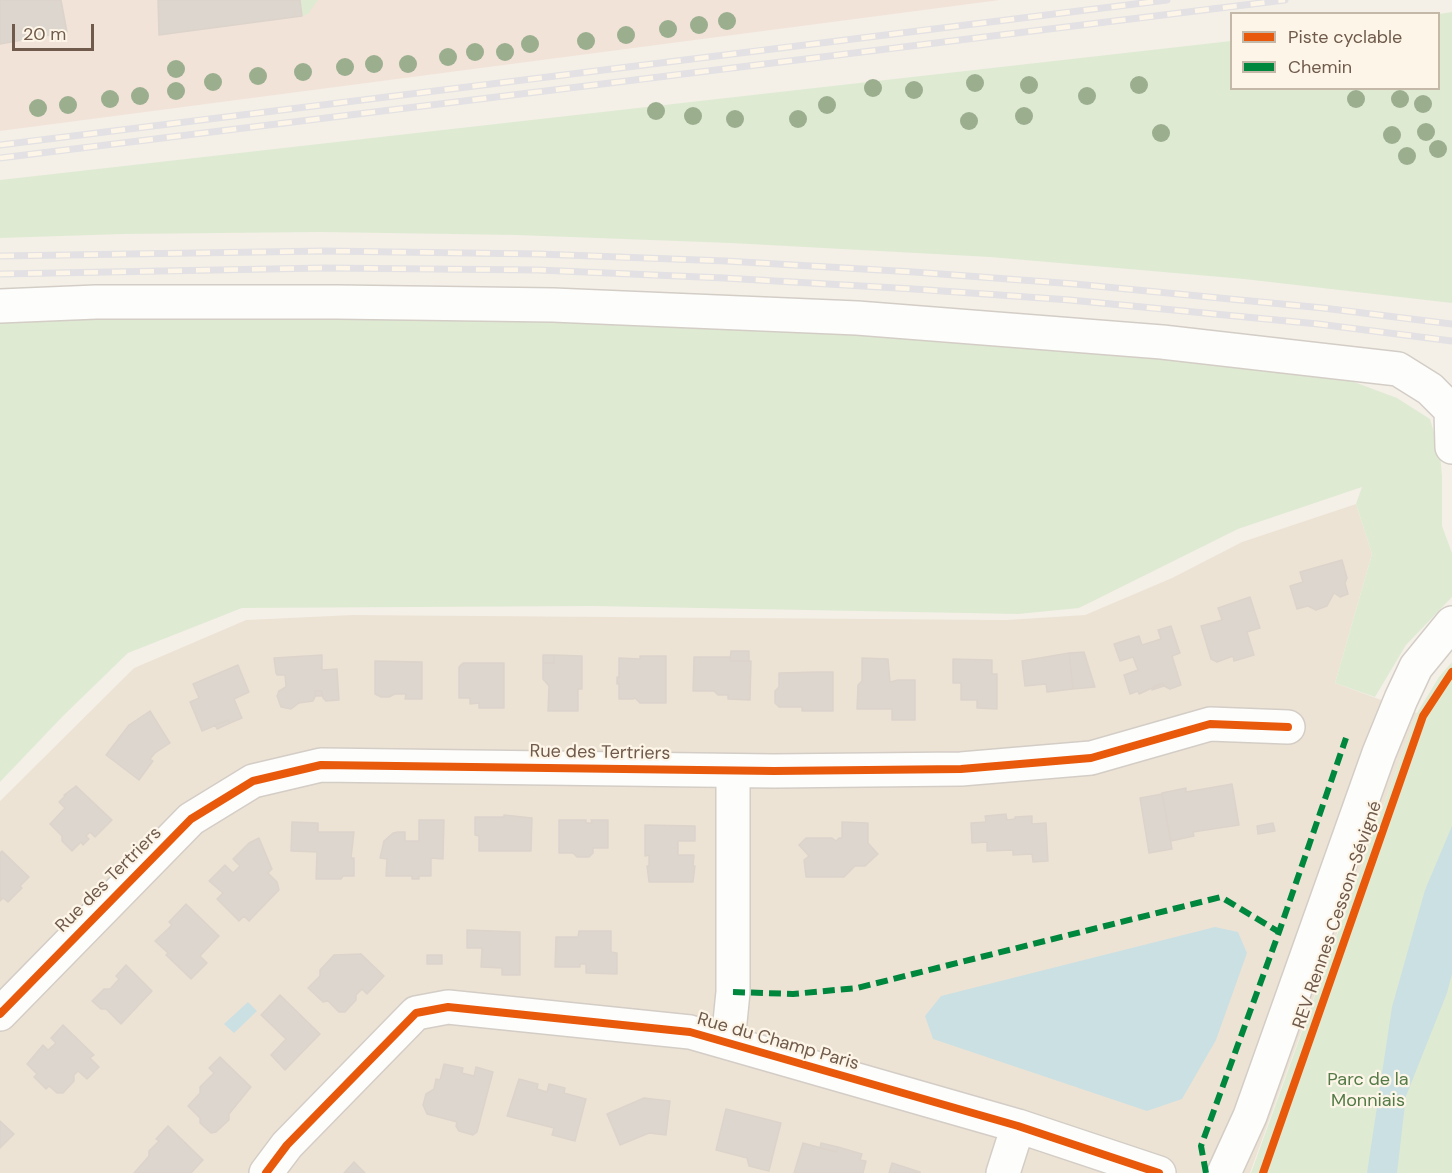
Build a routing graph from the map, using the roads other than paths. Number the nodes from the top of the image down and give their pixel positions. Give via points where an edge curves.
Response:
1 (0, 306) edge
2 (1452, 447) edge
3 (1452, 623) edge
4 (1288, 726) dead end
5 (733, 771) junction
6 (0, 1014) edge
7 (728, 1042) junction
8 (1018, 1126) junction
9 (266, 1173) edge
10 (1003, 1173) edge
11 (1159, 1173) edge
12 (1224, 1173) edge

1 - 2 street via 96,302 553,305 857,318 1162,342 1398,369 1430,389 1451,410
3 - 12 street via 1416,667 1396,710 1250,1116
4 - 5 street, Rue des Tertriers via 1210,724 1091,758 961,770
5 - 6 street, Rue des Tertriers via 321,765 253,781 191,819
5 - 7 street via 733,992
7 - 8 street, Rue du Champ Paris
7 - 9 street, Rue du Champ Paris via 690,1032 448,1007 416,1013 287,1145
8 - 10 street
8 - 11 street, Rue du Champ Paris

